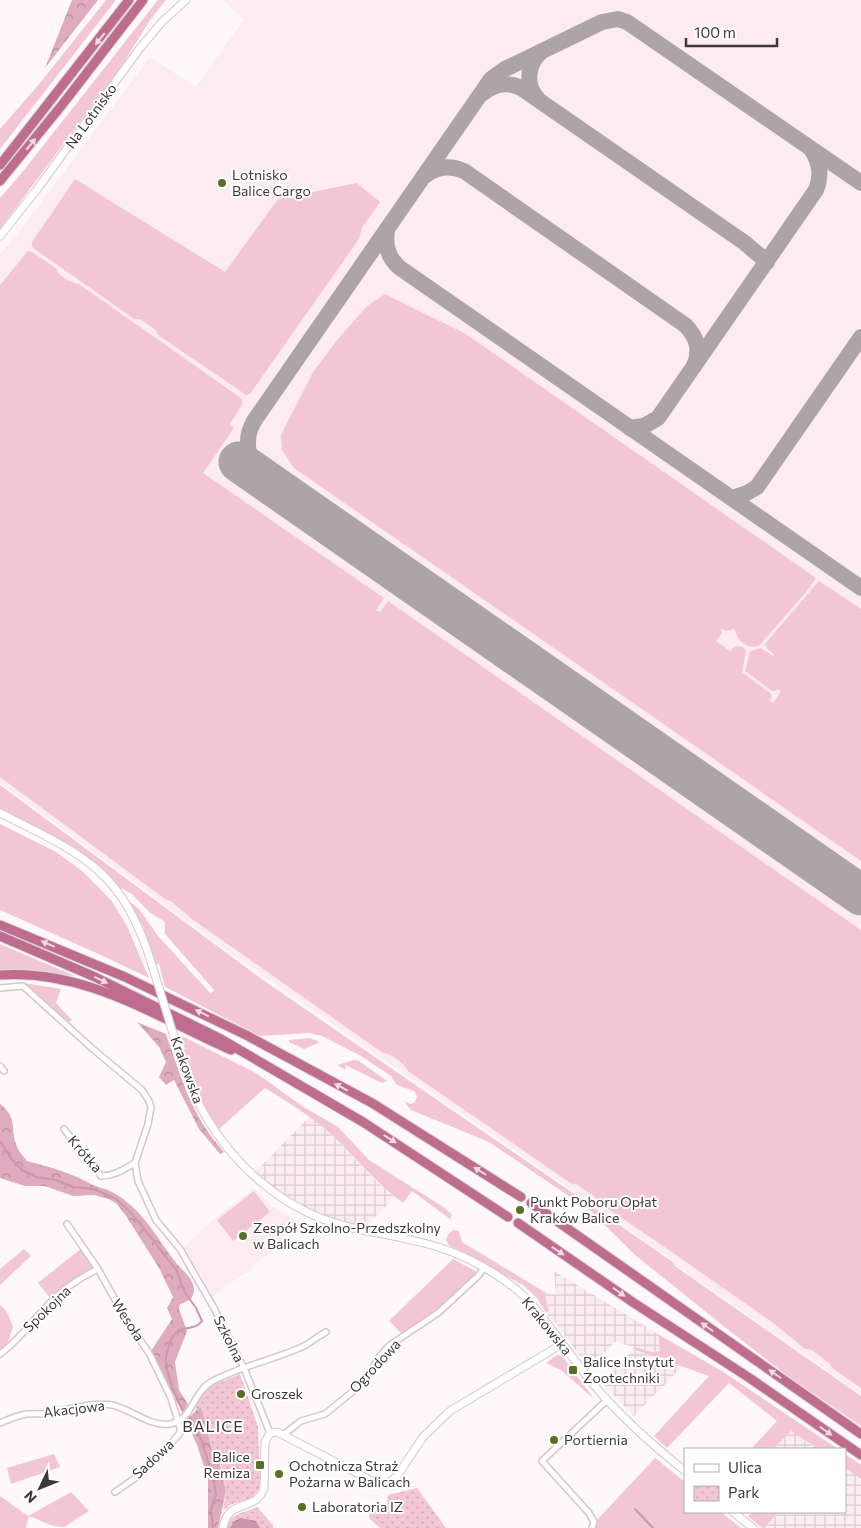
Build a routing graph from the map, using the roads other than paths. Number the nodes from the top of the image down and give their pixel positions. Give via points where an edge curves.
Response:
1 (129, 0) edge
2 (142, 0) edge
3 (186, 0) edge
4 (0, 165) edge
5 (0, 181) edge
6 (0, 236) edge
7 (0, 813) edge
8 (0, 924) edge
9 (0, 936) edge
10 (0, 975) edge
11 (0, 988) edge
12 (261, 1064) junction
13 (0, 1066) edge
14 (4, 1071) dead end
15 (64, 1129) dead end
16 (135, 1163) junction
17 (521, 1197) dead end
18 (531, 1203) dead end
19 (508, 1217) dead end
20 (67, 1224) dead end
21 (518, 1224) dead end
22 (484, 1268) junction
23 (98, 1269) junction
24 (326, 1332) dead end
25 (562, 1344) junction
26 (0, 1354) edge
27 (244, 1368) junction
28 (607, 1400) junction
29 (178, 1421) junction
30 (0, 1423) edge
31 (270, 1433) junction
32 (861, 1434) edge
33 (283, 1435) junction
34 (861, 1456) edge
35 (684, 1470) edge
36 (116, 1492) dead end
37 (734, 1513) edge
38 (223, 1528) edge
39 (592, 1528) edge
40 (753, 1528) edge

1 -> 4 highway
5 -> 2 highway
3 - 6 street, Na Lotnisko via 140,48
7 - 22 street, Krakowska, bridge via 72,850 100,871 116,889 142,935 192,1088 210,1124 242,1164 271,1191 327,1221 438,1247
17 -> 8 highway via 372,1103 238,1031 125,977
9 -> 12 highway via 184,1020
10 - 12 highway via 48,976 88,986
11 - 16 street via 23,986 142,1090 151,1107
12 -> 19 highway via 363,1122
13 - 14 street
15 - 16 street, Krótka via 101,1176 110,1176
16 - 27 street, Szkolna via 138,1181 150,1209 190,1266
32 -> 18 highway
20 - 23 street, Wesoła
21 -> 34 highway
22 - 25 street, Krakowska via 522,1294
22 - 33 street, Ogrodowa via 433,1316 390,1346 357,1388 325,1414 301,1421
23 - 26 street, Spokojna via 63,1290
23 - 29 street, Wesoła via 149,1353 171,1398
24 - 27 street via 304,1346
25 - 28 street, Krakowska
25 - 33 street via 450,1411 424,1436 397,1476 384,1484 378,1484
27 - 29 street via 206,1386 186,1416
27 - 31 street, Szkolna
28 - 35 street, Krakowska
28 - 39 street via 542,1461 589,1513 594,1522
29 - 30 street, Akacjowa via 155,1423 109,1404 22,1414
29 - 36 street, Sadowa via 180,1433 169,1446
31 - 33 street
31 - 38 street via 265,1442 262,1494 249,1504 230,1511
37 - 40 street

